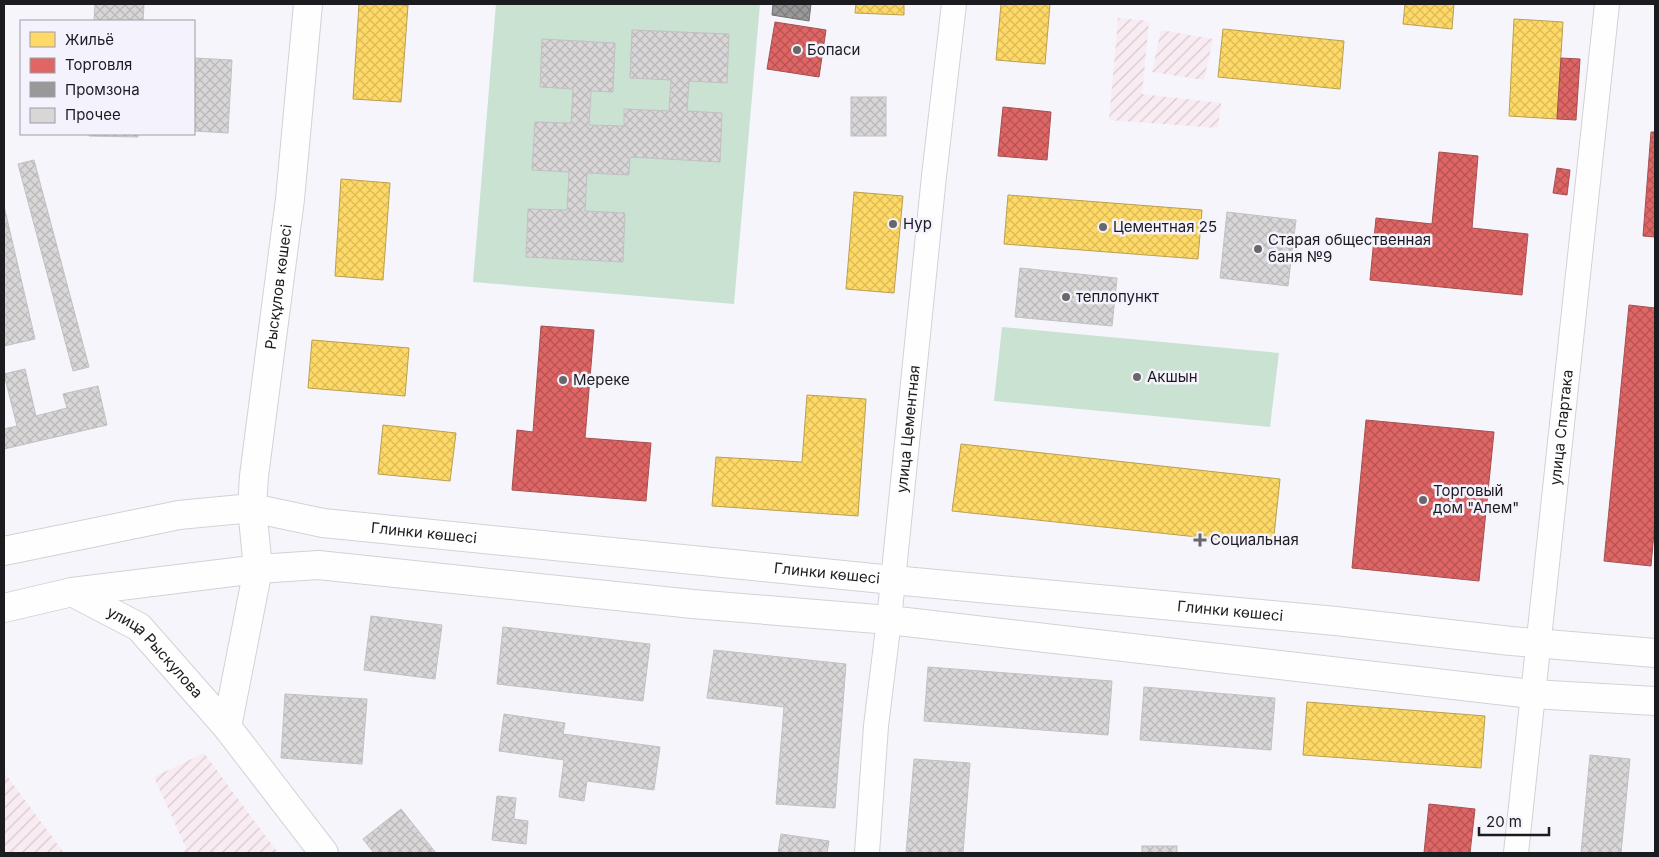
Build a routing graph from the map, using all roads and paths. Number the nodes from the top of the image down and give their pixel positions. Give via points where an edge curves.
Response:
1 (308, 4) edge
2 (954, 4) edge
3 (1607, 4) edge
4 (252, 508) junction
5 (4, 551) edge
6 (258, 569) junction
7 (893, 580) junction
8 (72, 592) junction
9 (4, 608) edge
10 (889, 620) junction
11 (1539, 643) junction
12 (1655, 653) edge
13 (1532, 694) junction
14 (1655, 701) edge
15 (227, 727) junction
16 (324, 853) edge
17 (867, 853) edge
18 (1516, 853) edge

1 - 4 main road, Рысқұлов көшесі via 290,199
2 - 7 street, улица Цементная
3 - 11 street, улица Спартака
4 - 5 main road, Глинки көшесі via 179,515
4 - 6 main road, Рысқұлов көшесі
4 - 7 main road, Глинки көшесі via 323,523
6 - 8 main road
6 - 10 main road via 318,565 693,604
6 - 15 main road
7 - 10 street, улица Цементная
7 - 11 main road, Глинки көшесі
8 - 9 main road
8 - 15 main road, улица Рыскулова via 139,627
10 - 13 main road
10 - 17 street, улица Цементная via 876,726
11 - 12 main road, Глинки көшесі
11 - 13 street, улица Спартака
13 - 14 main road
13 - 18 street, улица Спартака
15 - 16 main road, улица Рыскулова

